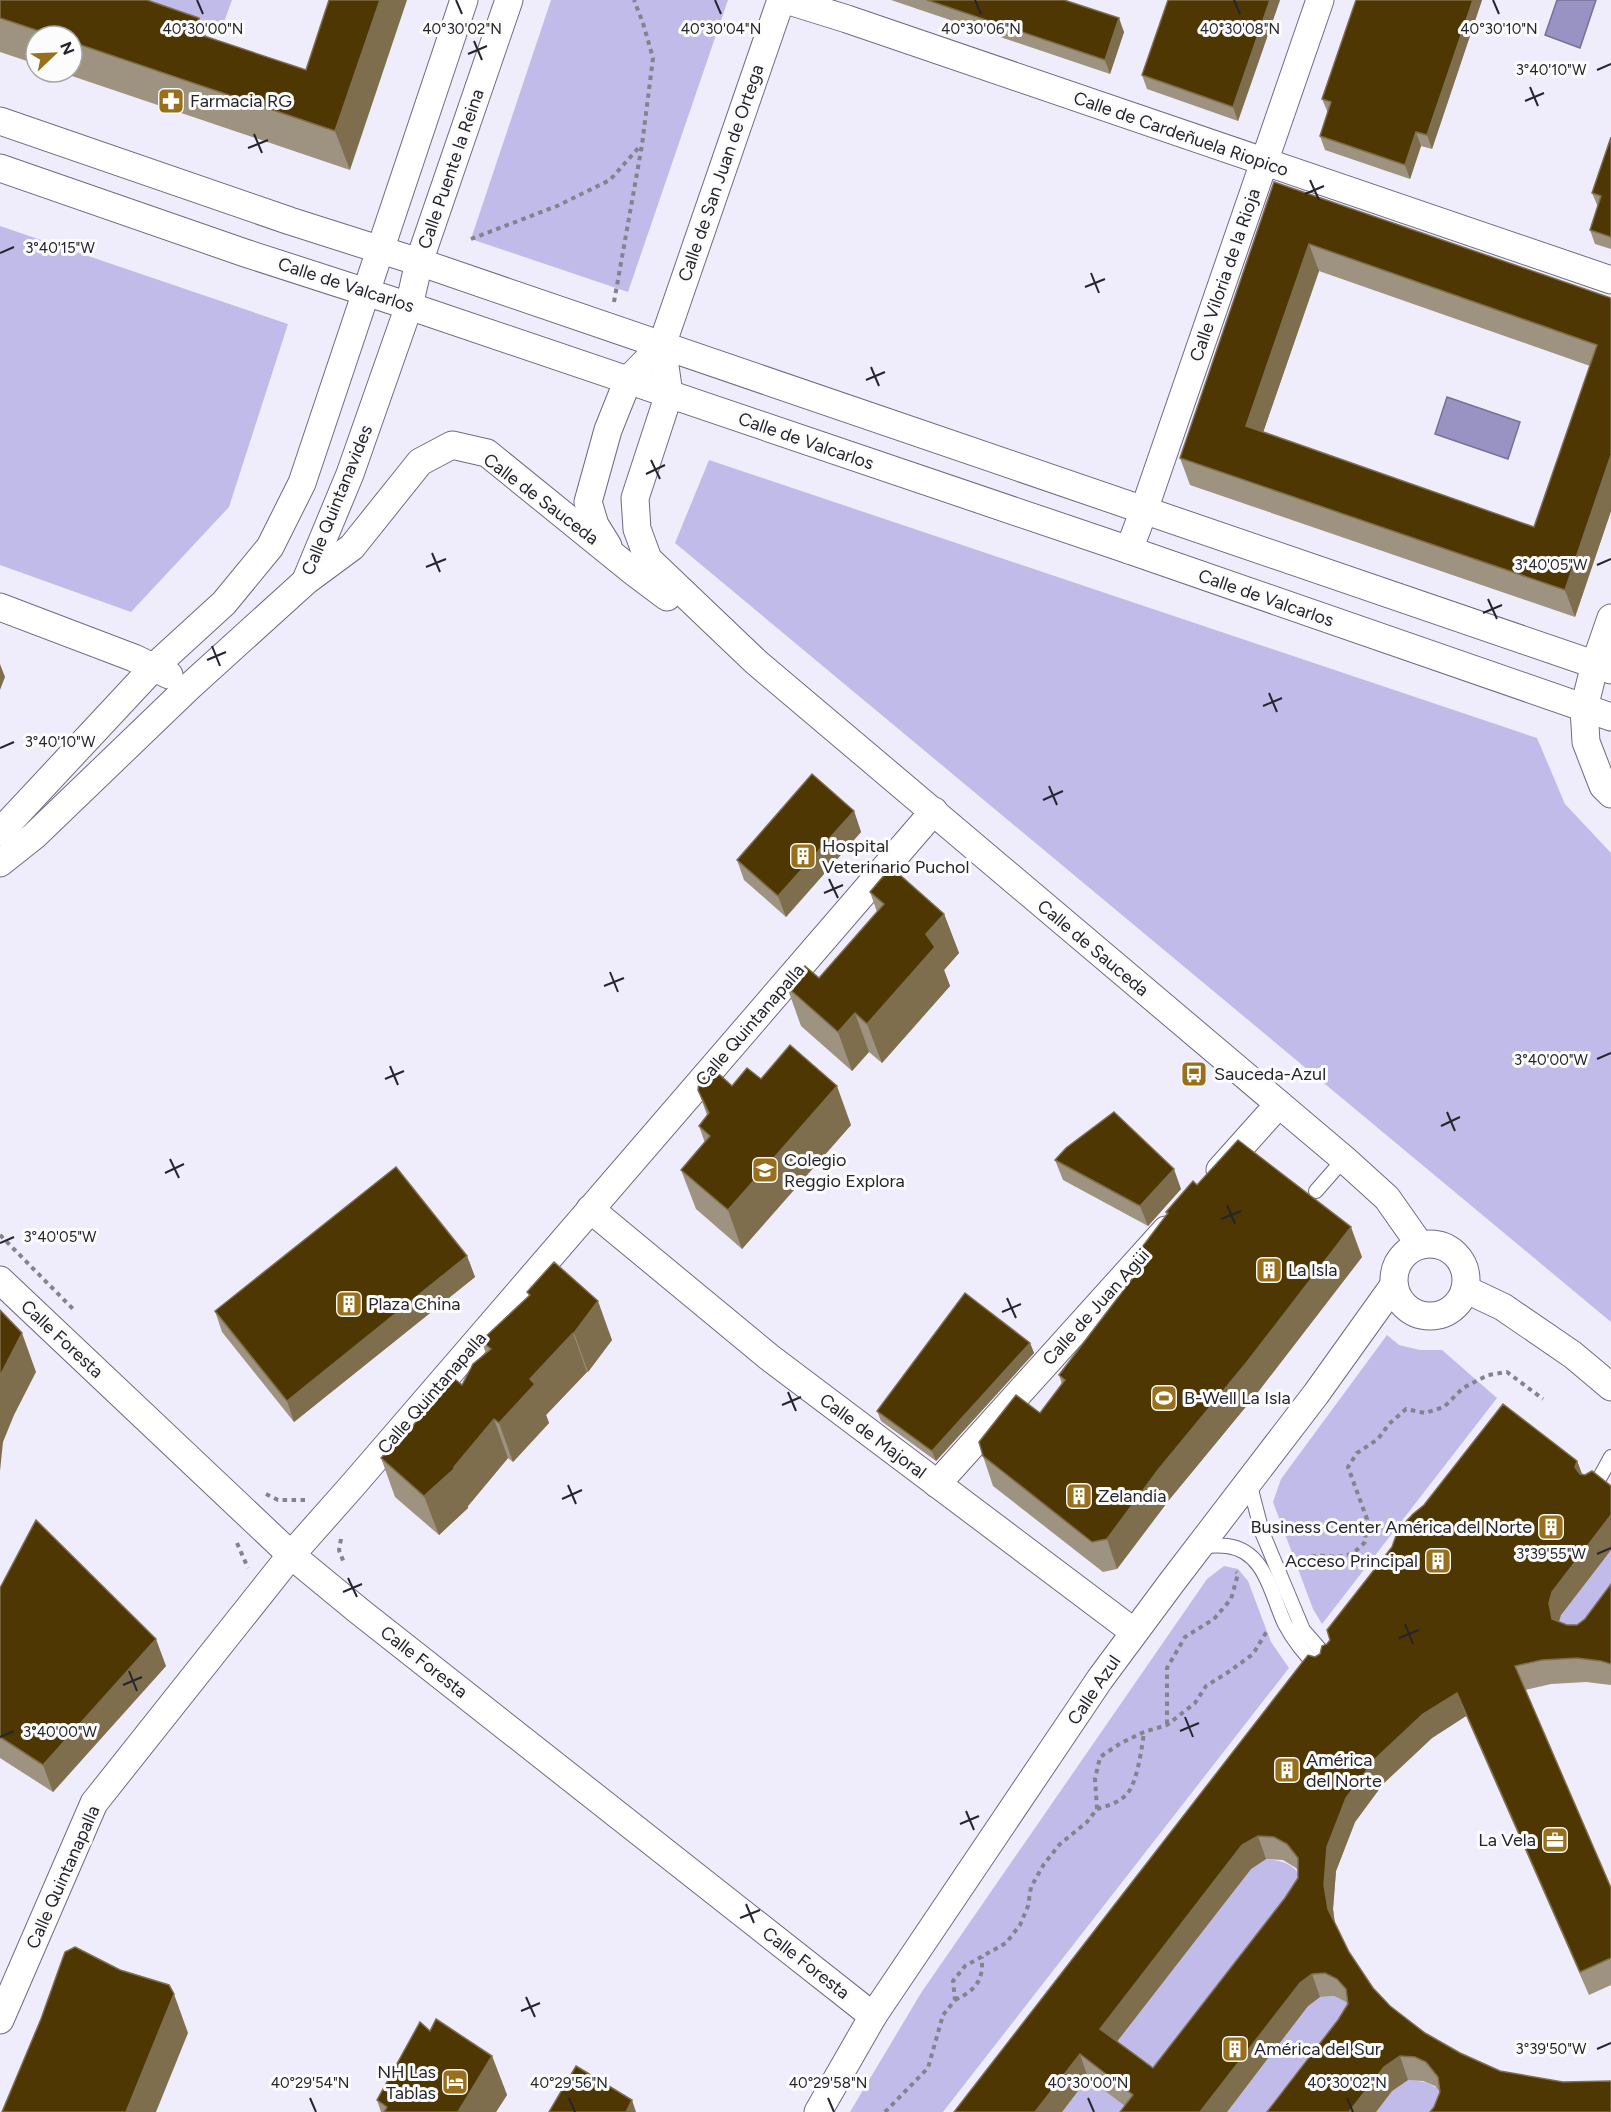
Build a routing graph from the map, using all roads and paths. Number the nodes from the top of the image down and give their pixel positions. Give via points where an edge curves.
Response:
1 (464, 0) edge
2 (509, 0) edge
3 (634, 0) edge
4 (783, 0) edge
5 (1320, 0) edge
6 (0, 121) edge
7 (642, 145) junction
8 (1264, 162) junction
9 (0, 168) edge
10 (471, 239) dead end
11 (380, 249) junction
12 (419, 262) junction
13 (1611, 280) edge
14 (367, 293) junction
15 (614, 303) dead end
16 (409, 306) junction
17 (662, 345) junction
18 (628, 380) junction
19 (669, 394) junction
20 (1144, 510) junction
21 (1129, 550) junction
22 (613, 555) junction
23 (306, 581) junction
24 (0, 607) edge
25 (1611, 618) edge
26 (756, 662) junction
27 (154, 667) junction
28 (1603, 667) edge
29 (189, 687) junction
30 (1584, 708) junction
31 (1611, 717) edge
32 (1611, 794) edge
33 (934, 812) junction
34 (0, 832) edge
35 (0, 863) edge
36 (1279, 1104) junction
37 (1344, 1159) junction
38 (1316, 1191) dead end
39 (590, 1209) junction
40 (0, 1235) edge
41 (1419, 1245) junction
42 (0, 1280) edge
43 (1394, 1285) junction
44 (1465, 1289) junction
45 (79, 1315) dead end
46 (1611, 1387) edge
47 (1543, 1399) dead end
48 (1611, 1456) edge
49 (1249, 1482) junction
50 (937, 1484) junction
51 (257, 1489) dead end
52 (1593, 1490) edge
53 (312, 1496) dead end
54 (343, 1532) dead end
55 (233, 1539) dead end
56 (1200, 1546) junction
57 (291, 1555) junction
58 (345, 1566) dead end
59 (1231, 1570) dead end
60 (247, 1576) dead end
61 (1287, 1591) junction
62 (1279, 1607) junction
63 (1134, 1632) junction
64 (1167, 1725) junction
65 (1144, 1732) junction
66 (1096, 1809) junction
67 (982, 1956) junction
68 (955, 2000) junction
69 (873, 2016) junction
70 (0, 2020) edge
71 (818, 2112) edge
72 (885, 2112) edge

1 - 11 street
2 - 12 street, Calle Puente la Reina
3 - 7 path via 653,58
4 - 8 street, Calle de Cardeñuela Riopico
4 - 17 street, Calle de San Juan de Ortega
5 - 8 street, Calle Viloria de la Rioja
6 - 11 street
7 - 10 path via 610,180 558,206
7 - 15 path
8 - 13 street, Calle de Cardeñuela Riopico
8 - 20 street, Calle Viloria de la Rioja
9 - 14 street, Calle de Valcarlos
11 - 12 street
11 - 14 street
12 - 16 street, Calle Puente la Reina
12 - 17 street
14 - 16 street, Calle de Valcarlos
14 - 27 street via 302,483 270,547 224,603
16 - 18 street, Calle de Valcarlos
16 - 23 street, Calle Quintanavides via 350,474
17 - 18 street, Calle de San Juan de Ortega
17 - 19 street, Calle de San Juan de Ortega
17 - 20 street
18 - 19 street, Calle de Valcarlos
18 - 22 street, Calle de Sauceda via 608,430 588,502 595,525
19 - 21 street, Calle de Valcarlos
19 - 26 street, Calle de Sauceda via 635,498 637,530 648,559
20 - 21 street, Calle Viloria de la Rioja
20 - 28 street
21 - 30 street, Calle de Valcarlos
22 - 23 street, Calle de Sauceda via 487,453 452,445 420,462 352,547
22 - 26 street, Calle de Sauceda
23 - 29 street, Calle Quintanavides
24 - 27 street
25 - 28 street
26 - 33 street, Calle de Sauceda
27 - 29 street
27 - 34 street
28 - 30 street
29 - 35 street, Calle Quintanavides via 34,836
30 - 31 street, Calle de Valcarlos
30 - 32 street via 1586,742 1603,786
33 - 36 street, Calle de Sauceda
33 - 39 street, Calle Quintanapalla
36 - 37 street, Calle de Sauceda
36 - 50 street, Calle de Juan Agüi
37 - 38 lane
37 - 41 street, Calle de Sauceda via 1387,1198
39 - 50 street, Calle de Majoral via 769,1357
39 - 57 street, Calle Quintanapalla
40 - 45 path
41 - 43 street via 1404,1254 1396,1268
41 - 44 street via 1444,1247 1455,1254 1466,1276
42 - 57 street, Calle Foresta
43 - 44 street via 1402,1304 1429,1317 1456,1306
43 - 49 street, Calle Azul
44 - 46 street via 1503,1307 1573,1355
47 - 61 path via 1507,1372 1488,1375 1463,1388 1444,1407 1425,1413 1406,1409 1378,1439 1357,1453 1348,1467 1367,1519 1365,1542 1350,1555 1312,1555 1301,1562
48 - 52 lane
49 - 56 street, Calle Azul
49 - 61 lane via 1262,1532
50 - 63 street, Calle de Majoral
51 - 53 path via 278,1500 304,1501
54 - 58 path via 339,1550
55 - 60 path via 248,1567
56 - 62 lane via 1228,1546 1252,1557 1266,1575
56 - 63 street, Calle Azul
57 - 69 street, Calle Foresta
57 - 70 street, Calle Quintanapalla via 94,1803
59 - 64 path via 1238,1574 1231,1599 1214,1619 1185,1637 1167,1668
61 - 62 lane via 1303,1630 1326,1666 1309,1660 1284,1622
62 - 64 path via 1253,1654 1206,1686 1195,1703
63 - 69 street, Calle Azul
64 - 65 path
65 - 66 path via 1128,1794
65 - 66 path via 1100,1757 1095,1779
66 - 67 path via 1044,1864 1031,1887 1020,1925 1006,1943
67 - 68 path via 983,1974 971,1992
67 - 68 path via 965,1966 953,1981
68 - 72 path via 943,2015 927,2068
69 - 71 street, Calle Azul

